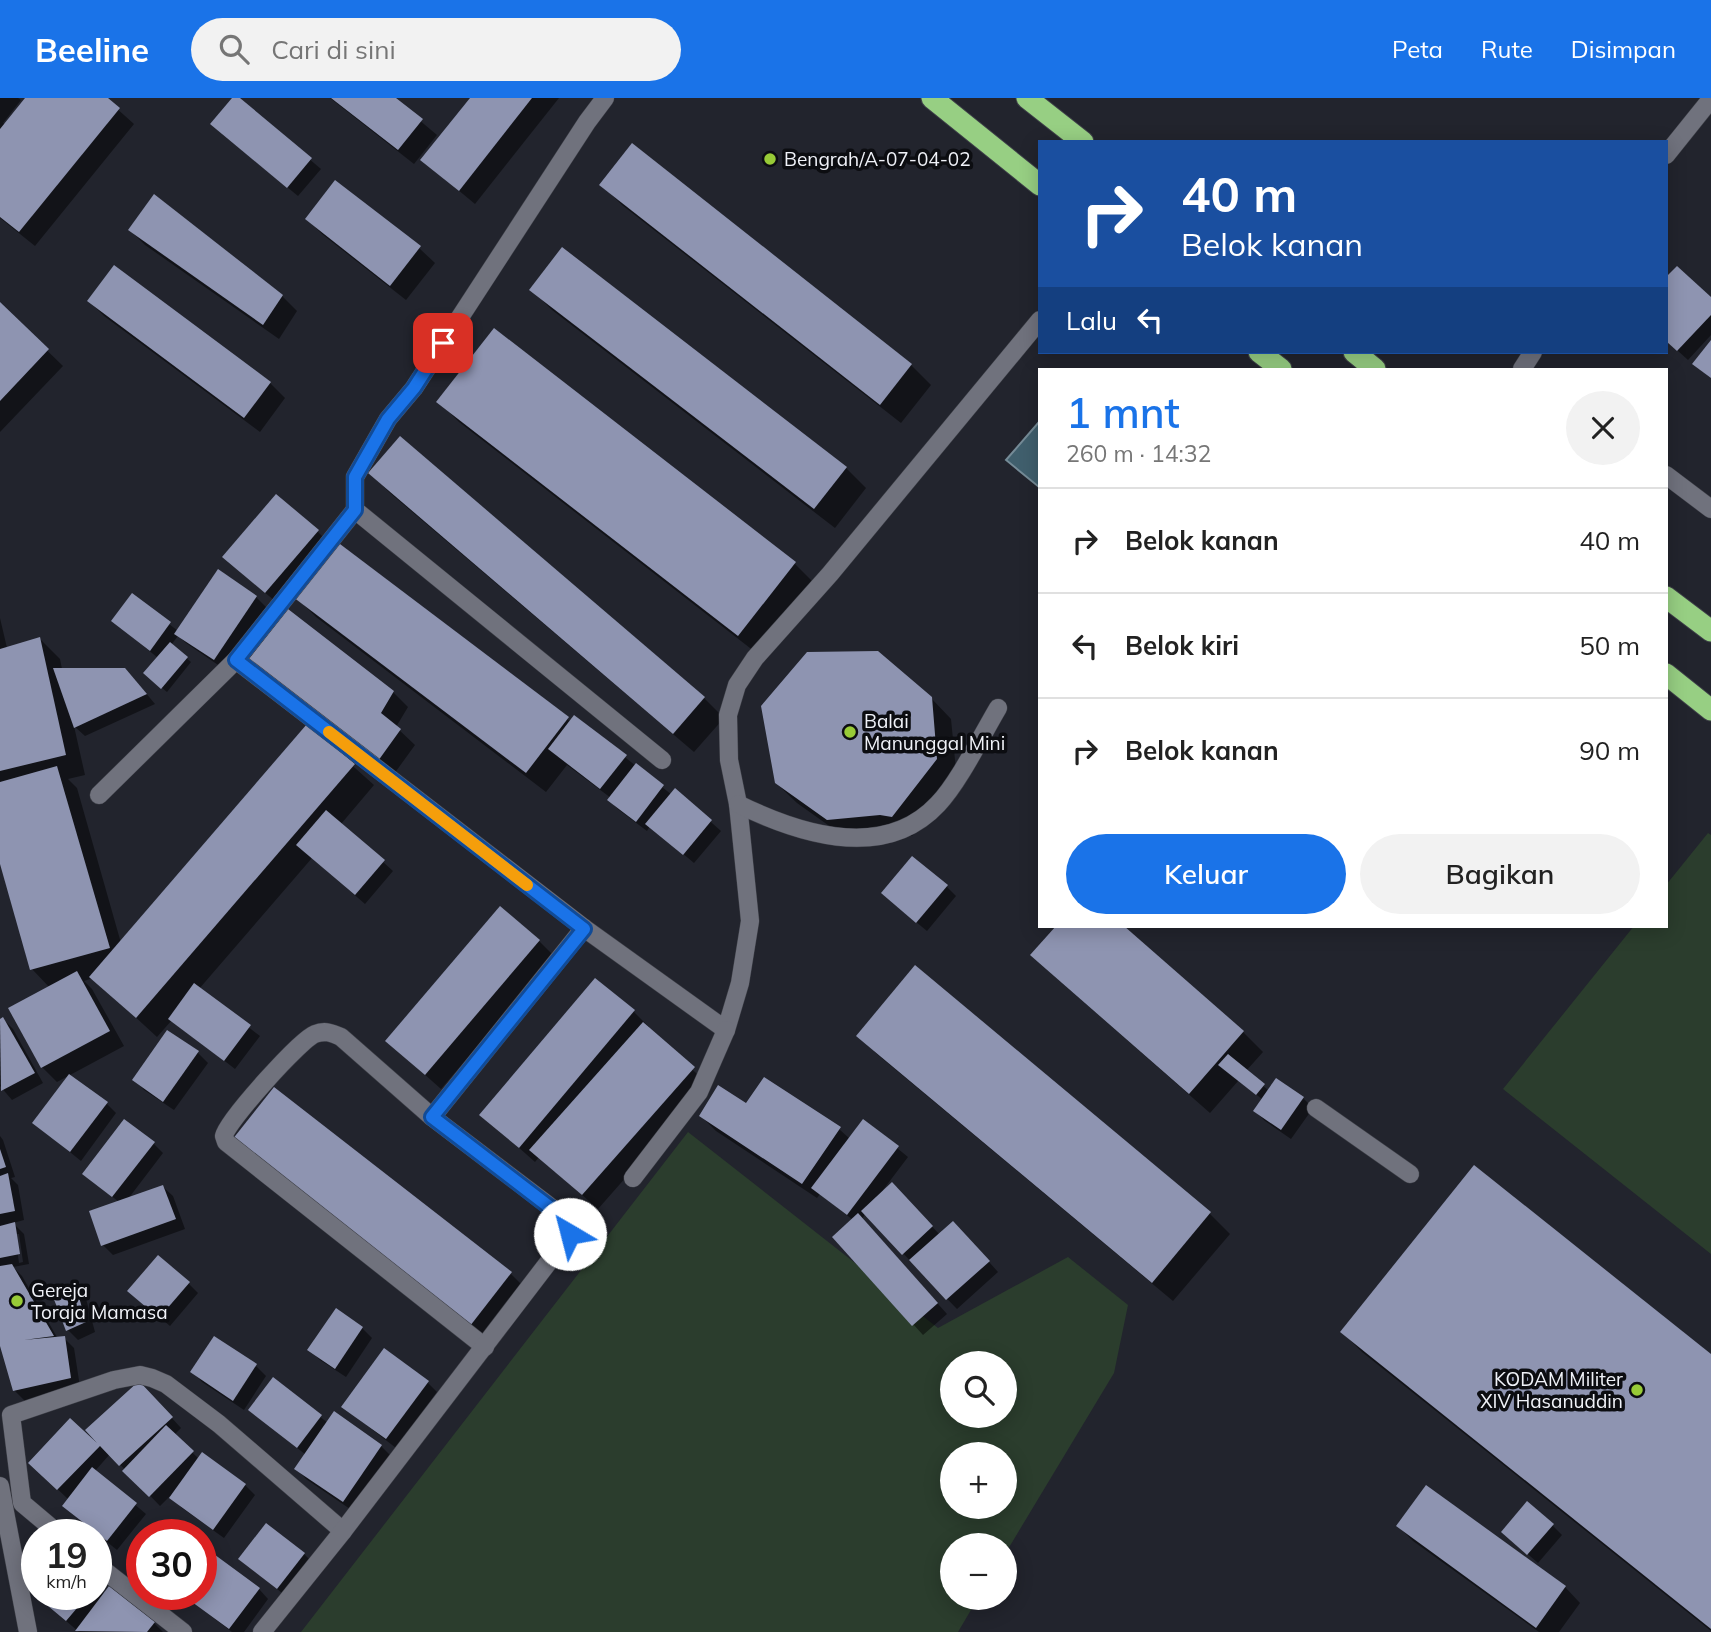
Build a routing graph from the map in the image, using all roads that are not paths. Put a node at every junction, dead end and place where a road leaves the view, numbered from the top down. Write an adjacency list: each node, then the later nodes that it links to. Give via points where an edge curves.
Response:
1 (605, 98): 15 (street, via 414,388 388,419 355,477)
2 (932, 98): 7 (highway)
3 (1027, 98): 5 (highway)
4 (1711, 99): 6 (street)
5 (1080, 140)
6 (1668, 153)
7 (1038, 183)
8 (1038, 322): 24 (street, via 737,685 728,715 729,760)
9 (1262, 354): 11 (highway)
10 (1356, 354): 12 (highway)
11 (1280, 368)
12 (1374, 368)
13 (1668, 477): 14 (street)
14 (1711, 509)
15 (355, 510): 18 (street); 22 (street)
16 (1668, 599): 17 (highway)
17 (1711, 631)
18 (236, 660): 23 (street); 25 (street)
19 (1668, 676): 21 (highway)
20 (998, 708): 24 (street, via 939,803 916,824 892,833 830,837 770,820)
21 (1711, 710)
22 (662, 760)
23 (99, 795)
24 (738, 804): 26 (street, via 750,921 740,983)
25 (584, 929): 26 (street); 28 (street)
26 (726, 1030): 30 (street, via 699,1092)
27 (1316, 1108): 29 (street)
28 (432, 1117): 31 (street, via 569,1222 570,1234); 31 (street, via 341,1037 328,1031 314,1034 273,1073 228,1125 224,1136)
29 (1410, 1174)
30 (633, 1178)
31 (485, 1348): 34 (street)
32 (0, 1486): 36 (street)
33 (41, 1519): 34 (street, via 22,1503 11,1415 140,1375 166,1384 219,1424)
34 (343, 1531): 38 (street)
35 (112, 1577): 37 (street)
36 (29, 1632)
37 (183, 1632)
38 (262, 1632)

